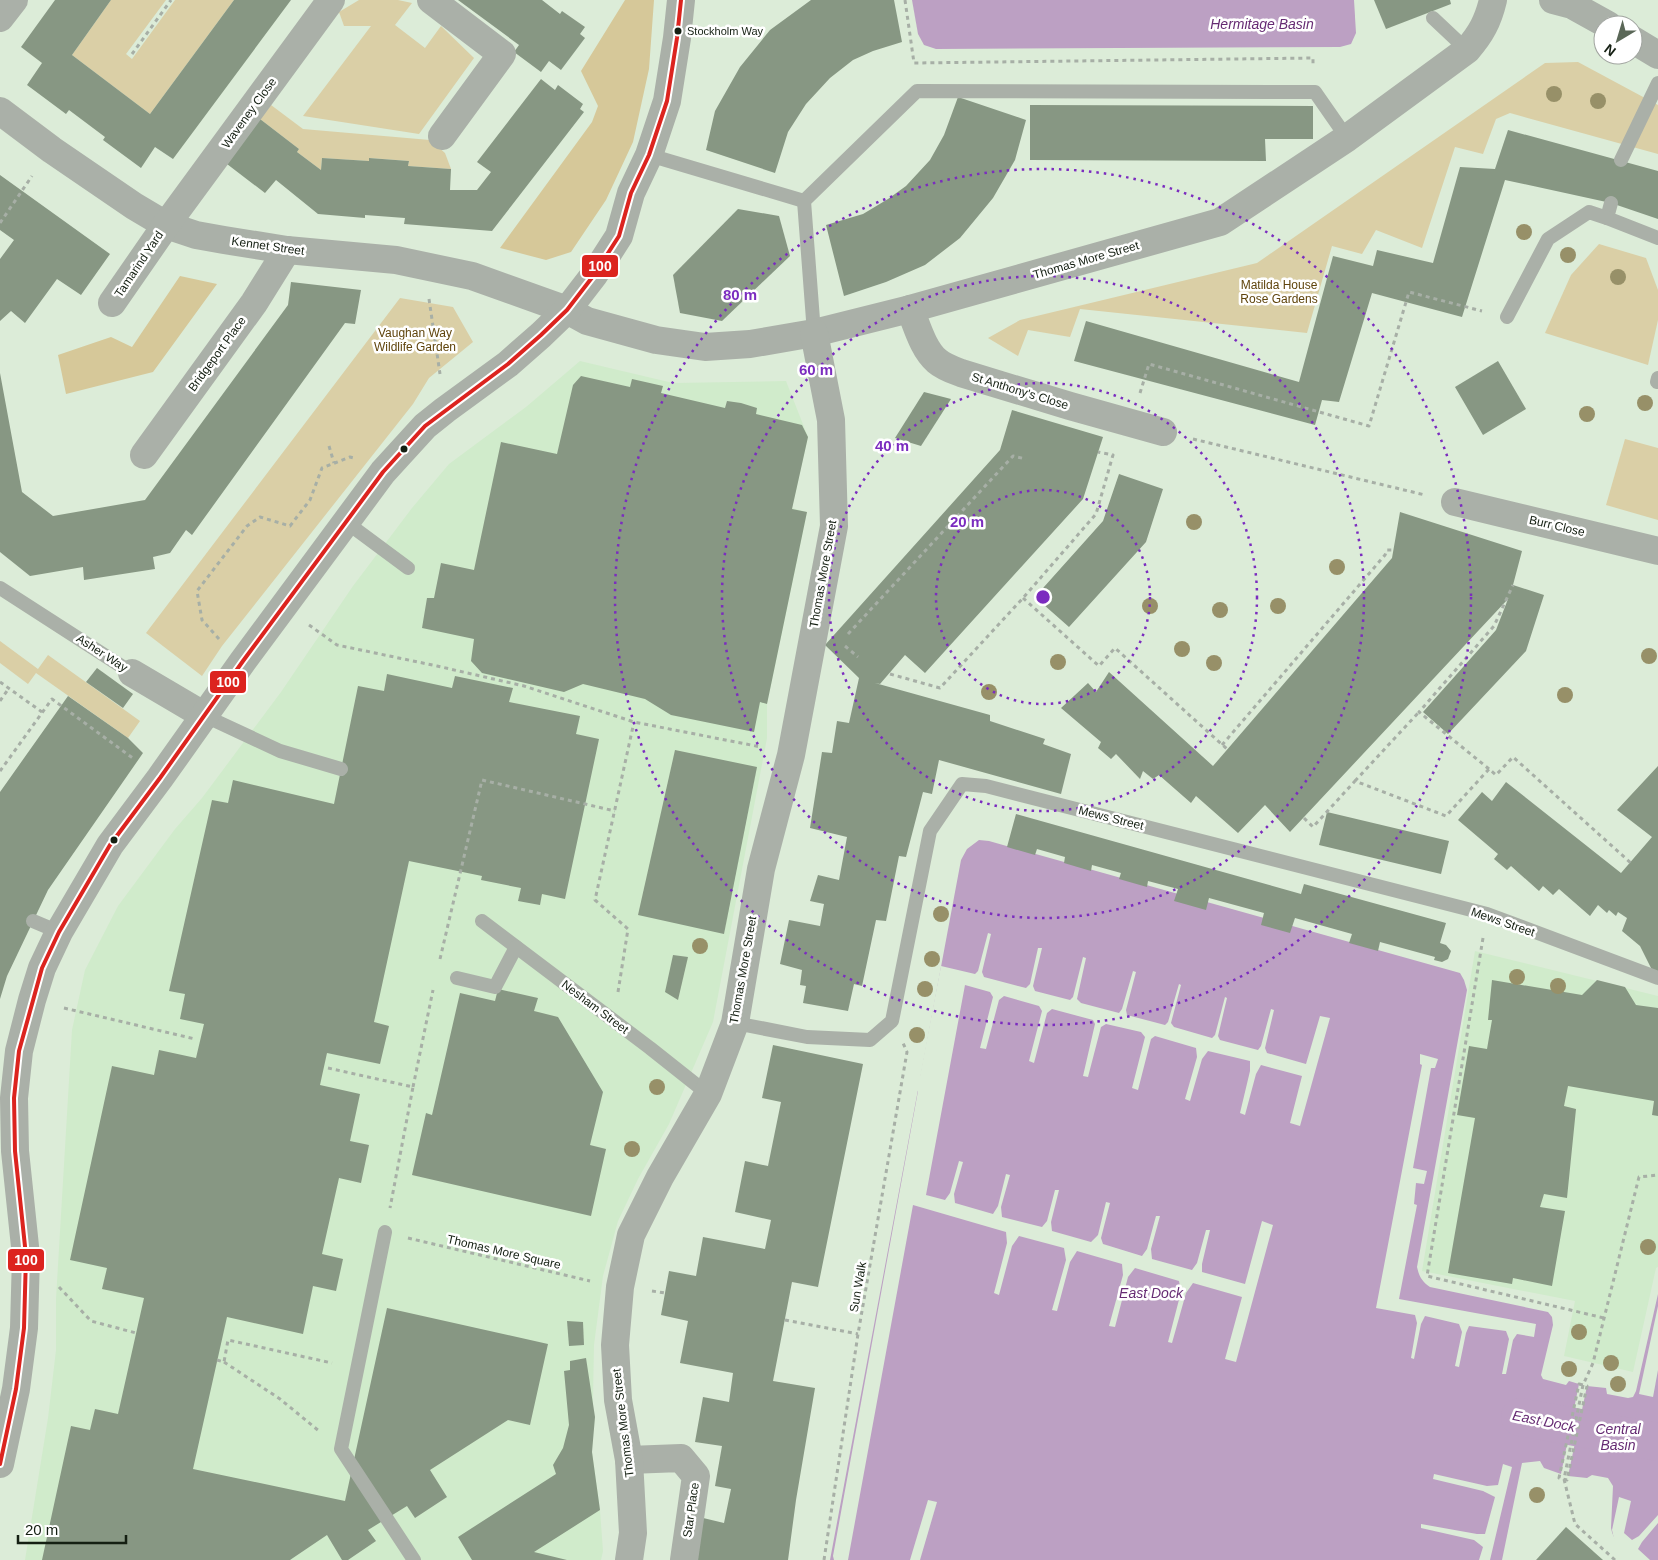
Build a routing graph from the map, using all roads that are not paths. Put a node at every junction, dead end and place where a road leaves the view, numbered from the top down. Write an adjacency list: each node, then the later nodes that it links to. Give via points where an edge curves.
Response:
1 (14, 0): 8 (street)
2 (331, 0): 22 (street, Waveney Close)
3 (431, 0): 15 (street, via 502,54)
4 (681, 0): 17 (street, via 667,101)
5 (1493, 0): 11 (street, Thomas More Street, via 1480,35)
6 (1553, 0): 7 (street)
7 (1593, 17)
8 (0, 18)
9 (1433, 18): 11 (lane)
10 (1643, 46): 12 (street)
11 (1467, 50): 16 (street, Thomas More Street)
12 (1658, 55)
13 (1658, 82): 18 (lane)
14 (0, 111): 22 (street, Kennet Street, via 52,150)
15 (442, 136)
16 (1348, 138): 19 (lane, via 1315,92 917,91); 26 (street, Thomas More Street, via 1220,222)
17 (649, 155): 19 (lane); 27 (street, via 632,193 619,236)
18 (1621, 160)
19 (804, 201): 29 (lane)
20 (1611, 203): 21 (lane)
21 (1607, 218): 23 (lane); 28 (lane, via 1589,212 1548,239)
22 (166, 225): 24 (street, Kennet Street, via 196,235); 25 (street, Tamarind Yard)
23 (1658, 238)
24 (287, 250): 27 (street, Kennet Street, via 424,265 472,276); 31 (street, Bridgeport Place, via 254,303)
25 (112, 303)
26 (910, 309): 29 (street, Thomas More Street); 30 (street, St Anthony's Close, via 928,351 944,366)
27 (567, 310): 29 (street, via 587,321 656,340 705,347 750,344); 33 (street, via 508,364 426,426 383,472)
28 (1506, 317)
29 (814, 332): 46 (street, Thomas More Street, via 831,420 834,526 791,755 761,869)
30 (1163, 432)
31 (144, 455)
32 (1455, 502): 34 (street, Burr Close)
33 (346, 522): 35 (lane); 38 (street)
34 (1658, 551)
35 (408, 568)
36 (0, 588): 37 (lane, Asher Way)
37 (132, 673): 38 (street, Asher Way)
38 (205, 716): 39 (lane, via 280,751); 42 (street, via 110,845)
39 (341, 769)
40 (482, 920): 43 (lane, Nesham Street)
41 (33, 921): 42 (lane)
42 (58, 932): 50 (street, via 42,968 19,1051 14,1098 26,1256 24,1328 16,1389)
43 (516, 947): 44 (lane, via 495,987); 47 (lane, Nesham Street)
44 (457, 978)
45 (1658, 978): 46 (lane, Mews Street, via 1487,914 986,786 962,784 930,831 892,1021 870,1040 807,1038)
46 (735, 1023): 47 (street, Thomas More Street)
47 (708, 1094): 49 (street, Thomas More Street, via 631,1234 620,1287 614,1346 618,1400)
48 (385, 1232): 51 (lane, via 341,1449)
49 (629, 1460): 52 (street, Thomas More Street, via 633,1532); 53 (street, Star Place, via 682,1458 696,1476)
50 (0, 1464)
51 (414, 1560)
52 (629, 1560)
53 (684, 1560)

